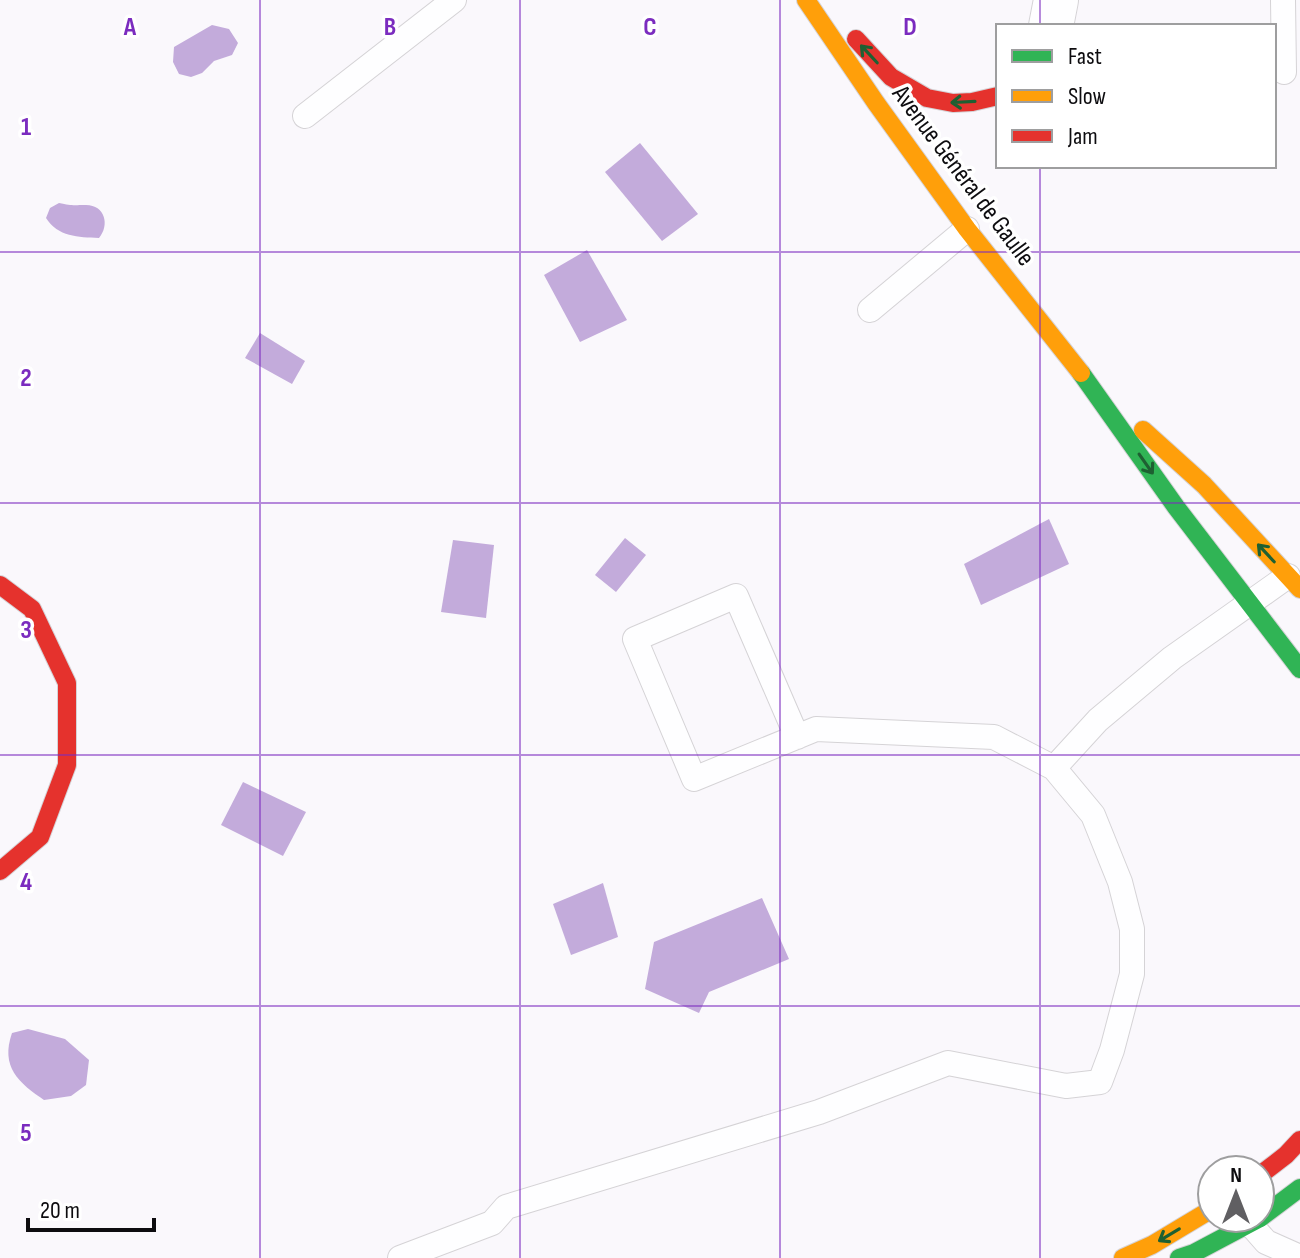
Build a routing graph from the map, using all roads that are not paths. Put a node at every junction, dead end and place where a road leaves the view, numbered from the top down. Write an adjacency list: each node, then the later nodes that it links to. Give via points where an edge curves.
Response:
1 (454, 0): 9 (lane)
2 (806, 0): 10 (main road, Avenue Général de Gaulle)
3 (819, 0): 8 (main road, one-way to 3, via 953,103 927,98 891,77)
4 (1056, 0): 6 (street)
5 (1283, 0): 7 (lane)
6 (1051, 24)
7 (1284, 72)
8 (996, 96)
9 (305, 116)
10 (967, 229): 11 (lane); 12 (main road, Avenue Général de Gaulle)
11 (870, 310)
12 (1085, 377): 13 (main road, Avenue Général de Gaulle, one-way to 12, via 1204,485); 15 (main road, Avenue Général de Gaulle, one-way to 15)
13 (1294, 582): 15 (lane)
14 (0, 585): 19 (main road, via 32,609 67,683 67,765 40,837)
15 (1248, 603): 16 (main road, Avenue Général de Gaulle); 18 (lane, via 1098,720)
16 (1300, 669)
17 (797, 737): 17 (lane, via 736,596 635,639 694,779); 18 (lane, via 816,729 994,737)
18 (1054, 768): 28 (lane, via 1093,815 1132,929 1132,974 1100,1082 1066,1086 948,1063 819,1112 506,1207 492,1223)
19 (0, 871)
20 (1300, 1140): 21 (main road)
21 (1276, 1163)
22 (1300, 1188): 23 (main road)
23 (1276, 1205)
24 (1196, 1219): 29 (main road, one-way to 29)
25 (1229, 1234): 30 (main road)
26 (1262, 1234): 27 (lane, via 1266,1242)
27 (1300, 1257)
28 (400, 1258)
29 (1123, 1258)
30 (1179, 1258)

